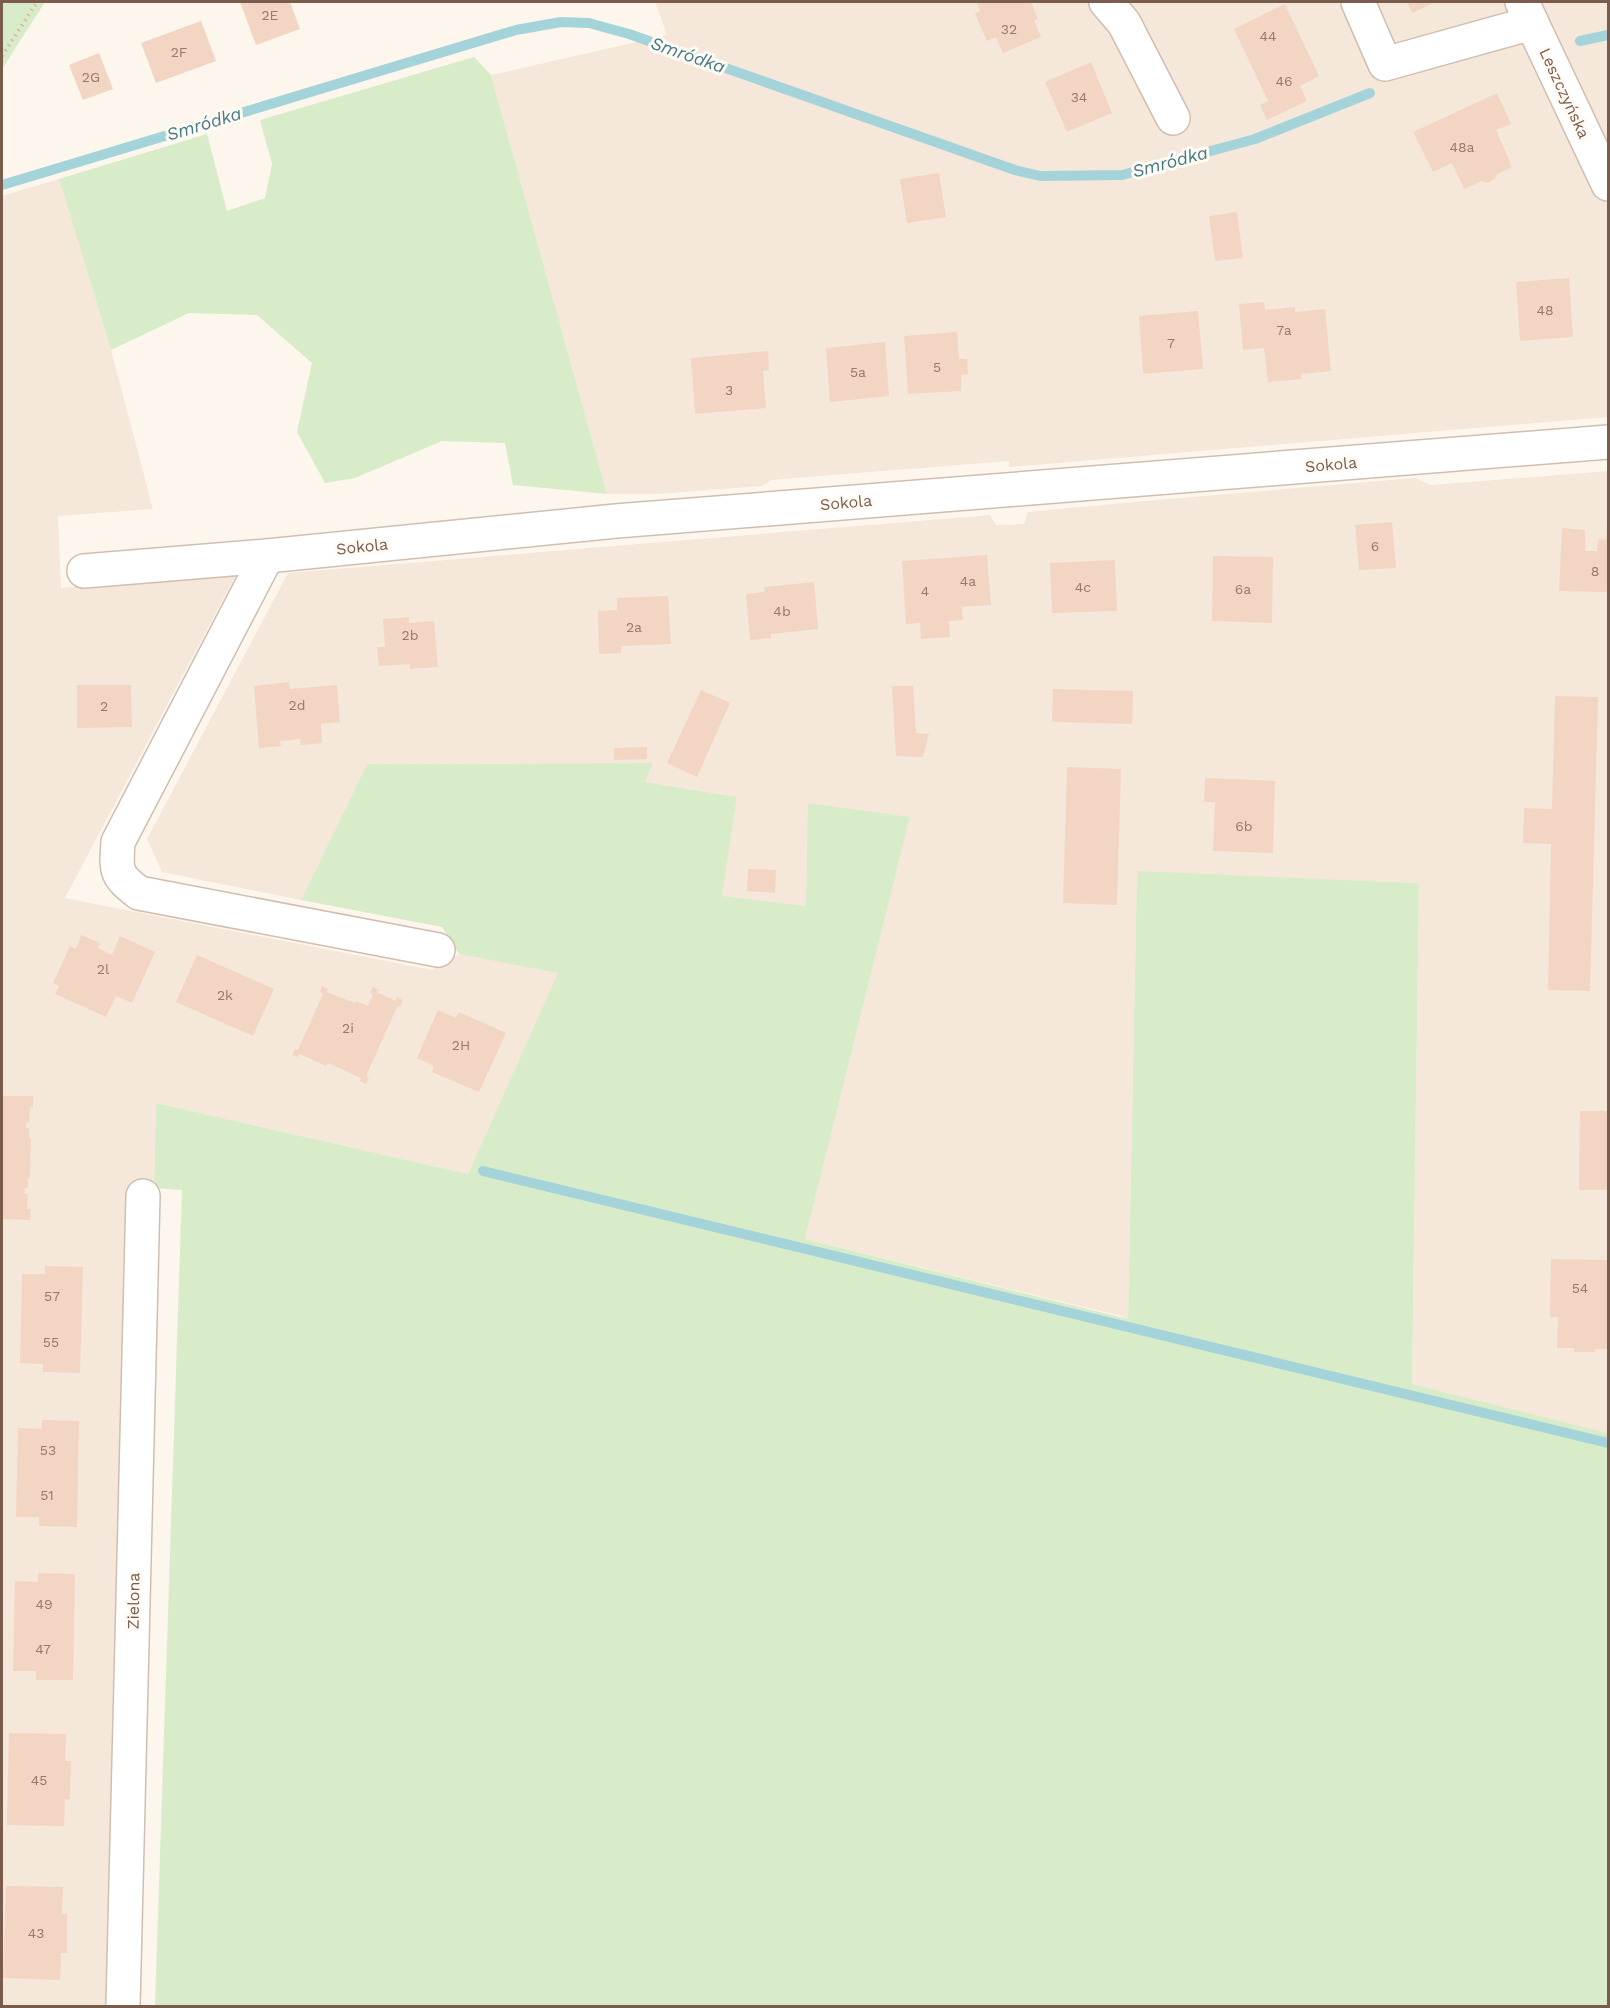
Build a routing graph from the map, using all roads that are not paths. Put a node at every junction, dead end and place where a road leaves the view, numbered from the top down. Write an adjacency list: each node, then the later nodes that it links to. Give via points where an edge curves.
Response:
1 (1106, 2): 4 (street, via 1124,23)
2 (1358, 2): 3 (street, via 1385,64)
3 (1527, 12): 5 (street, Leszczyńska)
4 (1173, 118)
5 (1608, 184)
6 (1608, 442): 7 (street, Sokola, via 616,520)
7 (267, 555): 8 (street, Sokola); 9 (street, via 118,842 119,874 139,893)
8 (84, 571)
9 (438, 950)
10 (143, 1196): 11 (street, Zielona)
11 (123, 2007)

